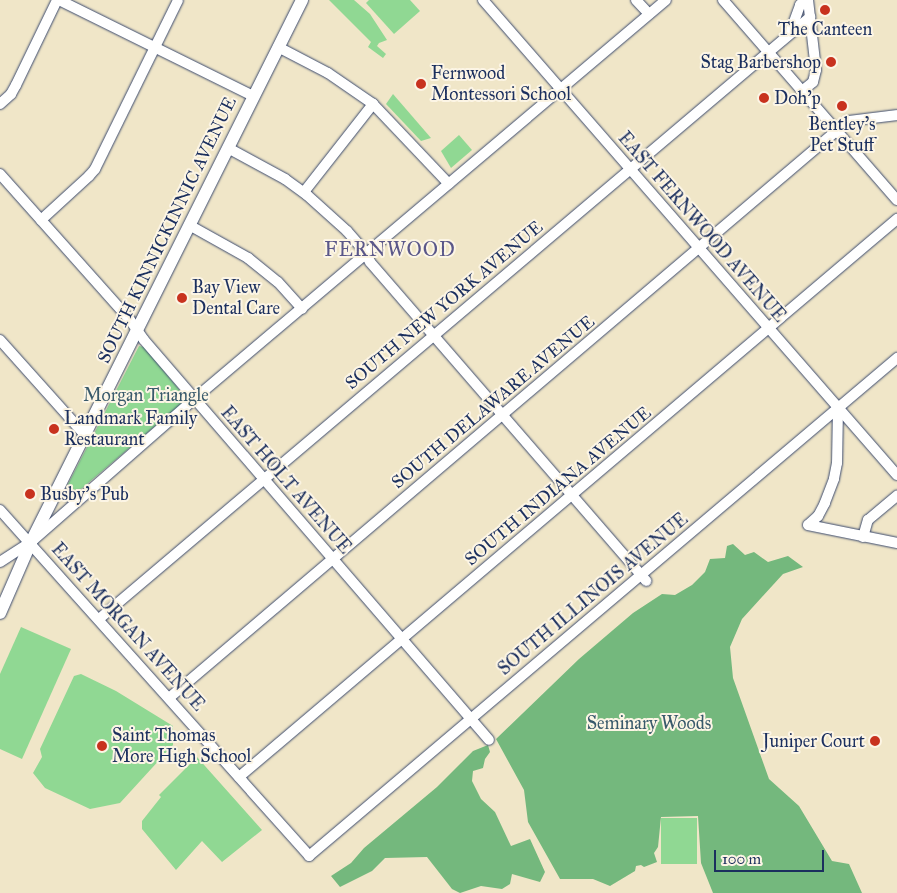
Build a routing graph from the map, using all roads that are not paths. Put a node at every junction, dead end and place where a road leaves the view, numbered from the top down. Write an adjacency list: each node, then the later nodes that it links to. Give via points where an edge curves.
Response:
1 (58, 0): 12 (street); 18 (street, via 11,94)
2 (178, 0): 12 (street)
3 (302, 0): 13 (main road, SOUTH KINNICKINNIC AVENUE)
4 (483, 0): 15 (street, EAST FERNWOOD AVENUE)
5 (636, 0): 9 (street)
6 (666, 0): 9 (street)
7 (723, 0): 14 (street)
8 (806, 0): 10 (street); 11 (street, via 800,5)
9 (649, 14): 15 (street)
10 (810, 16): 11 (street, SOUTH NEW YORK AVENUE); 16 (street, via 815,77)
11 (790, 33): 14 (street, SOUTH NEW YORK AVENUE)
12 (154, 48): 17 (street); 29 (street, via 94,169)
13 (278, 48): 17 (main road, SOUTH KINNICKINNIC AVENUE); 19 (street, via 328,73)
14 (768, 52): 16 (street); 23 (street, SOUTH NEW YORK AVENUE)
15 (561, 89): 23 (street, EAST FERNWOOD AVENUE); 25 (street)
16 (802, 91): 21 (street)
17 (253, 96): 22 (main road, SOUTH KINNICKINNIC AVENUE)
18 (0, 104)
19 (373, 104): 25 (street); 26 (street)
20 (897, 115): 21 (street, SOUTH DELAWARE AVENUE, via 848,122)
21 (837, 131): 27 (street); 31 (street, SOUTH DELAWARE AVENUE)
22 (228, 148): 26 (street); 30 (main road, SOUTH KINNICKINNIC AVENUE)
23 (630, 169): 31 (street, EAST FERNWOOD AVENUE); 36 (street, SOUTH NEW YORK AVENUE)
24 (0, 174): 29 (street, EAST HOLT AVENUE)
25 (449, 184): 32 (street)
26 (304, 192): 32 (street, via 347,231)
27 (897, 200)
28 (897, 219): 34 (street, SOUTH INDIANA AVENUE)
29 (40, 220): 35 (street, EAST HOLT AVENUE)
30 (189, 225): 33 (street, via 248,258 278,282); 35 (main road, SOUTH KINNICKINNIC AVENUE)
31 (699, 248): 34 (street, EAST FERNWOOD AVENUE); 41 (street, SOUTH DELAWARE AVENUE)
32 (366, 255): 33 (street); 36 (street)
33 (302, 309): 39 (street)
34 (769, 328): 40 (street, EAST FERNWOOD AVENUE); 46 (street, SOUTH INDIANA AVENUE)
35 (136, 330): 39 (street, EAST HOLT AVENUE); 42 (main road, SOUTH KINNICKINNIC AVENUE)
36 (434, 335): 41 (street); 44 (street, SOUTH NEW YORK AVENUE)
37 (0, 340): 42 (street)
38 (897, 358): 40 (street, SOUTH ILLINOIS AVENUE)
39 (195, 399): 44 (street, EAST HOLT AVENUE); 47 (street)
40 (838, 408): 43 (street, EAST FERNWOOD AVENUE); 50 (street, via 834,479 825,503 808,525); 55 (street, SOUTH ILLINOIS AVENUE)
41 (503, 415): 46 (street); 53 (street, SOUTH DELAWARE AVENUE)
42 (85, 435): 45 (main road, SOUTH KINNICKINNIC AVENUE)
43 (897, 475)
44 (264, 479): 53 (street, EAST HOLT AVENUE); 57 (street, SOUTH NEW YORK AVENUE)
45 (57, 491): 47 (street, via 71,497); 51 (main road, SOUTH KINNICKINNIC AVENUE)
46 (572, 495): 55 (street); 58 (street, SOUTH INDIANA AVENUE)
47 (82, 496): 51 (street)
48 (897, 496): 50 (street, via 868,520)
49 (0, 510): 51 (street, EAST MORGAN AVENUE)
50 (863, 537): 52 (street)
51 (31, 542): 54 (street); 56 (main road, SOUTH KINNICKINNIC AVENUE); 57 (street, EAST MORGAN AVENUE)
52 (897, 543)
53 (333, 559): 58 (street, EAST HOLT AVENUE); 59 (street, SOUTH DELAWARE AVENUE)
54 (0, 562)
55 (643, 578): 60 (street, SOUTH ILLINOIS AVENUE)
56 (0, 612)
57 (99, 619): 59 (street, EAST MORGAN AVENUE)
58 (403, 639): 60 (street, EAST HOLT AVENUE); 62 (street, SOUTH INDIANA AVENUE)
59 (169, 698): 62 (street, EAST MORGAN AVENUE)
60 (472, 718): 61 (street, EAST HOLT AVENUE); 63 (street, SOUTH ILLINOIS AVENUE)
61 (489, 740)
62 (240, 777): 63 (street, EAST MORGAN AVENUE)
63 (309, 856)

